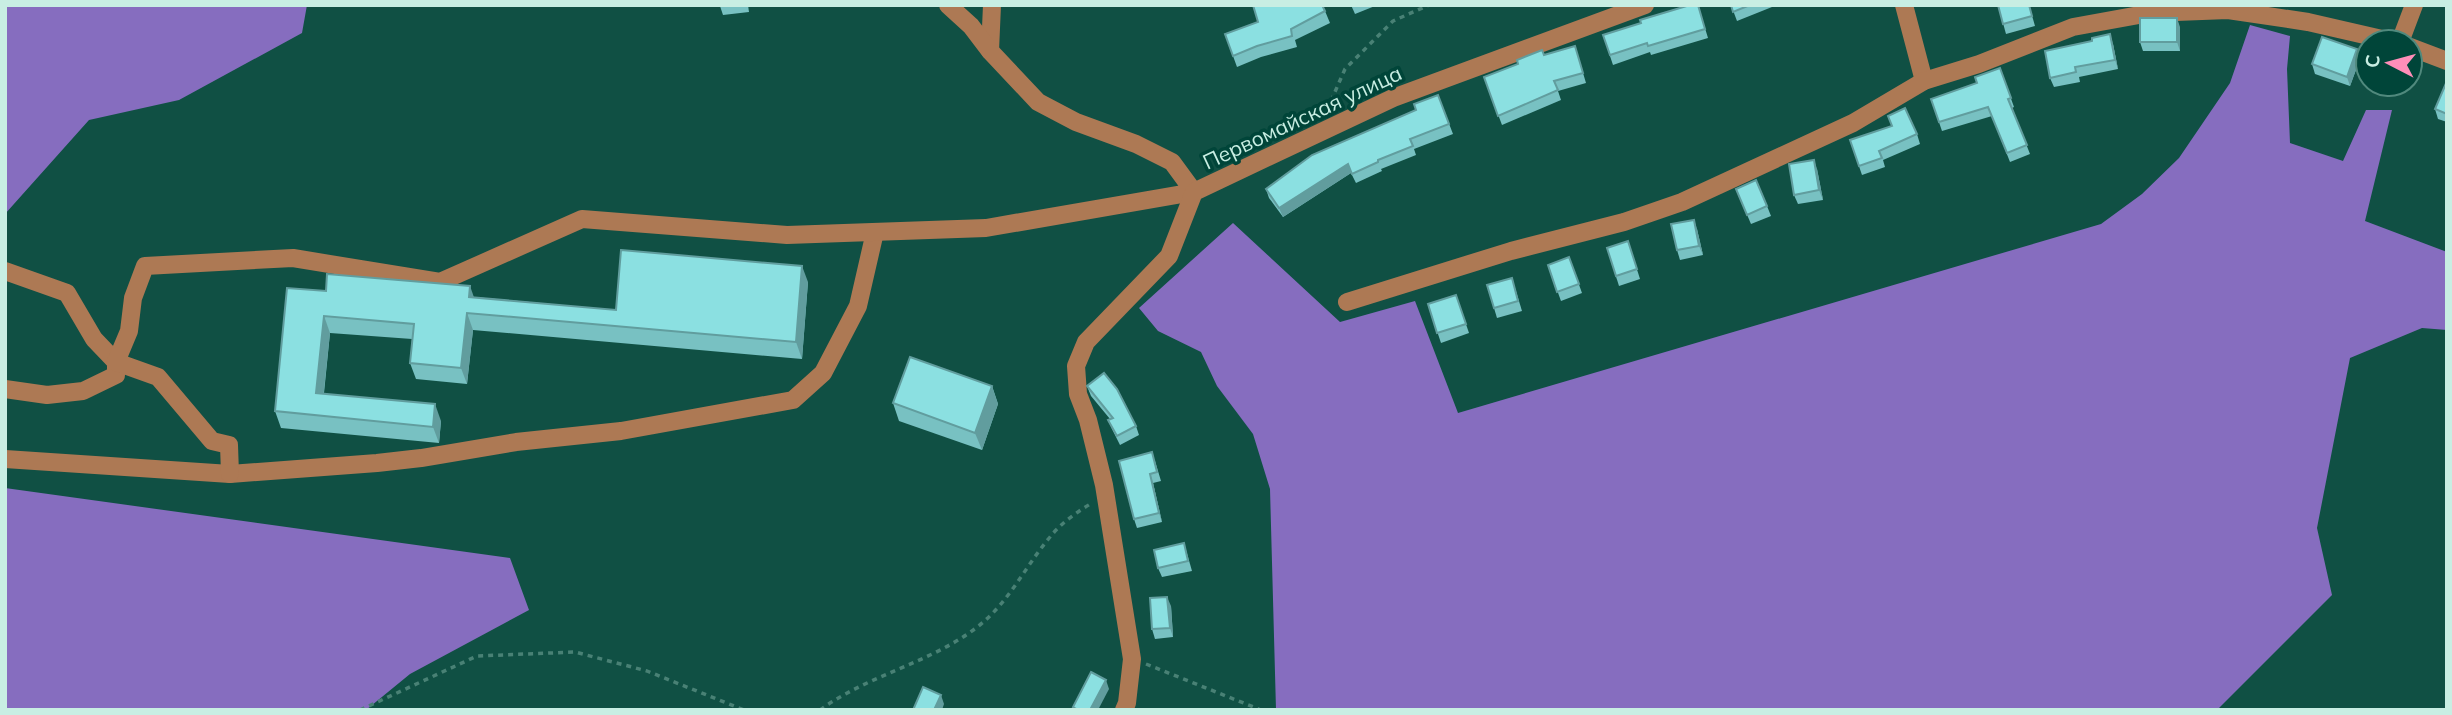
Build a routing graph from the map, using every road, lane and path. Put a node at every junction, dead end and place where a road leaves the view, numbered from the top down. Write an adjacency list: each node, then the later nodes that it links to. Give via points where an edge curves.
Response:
1 (948, 5): 9 (street)
2 (992, 5): 9 (street)
3 (1429, 5): 13 (path, via 1393,21 1345,69)
4 (1645, 5): 13 (street, Первомайская улица, via 1393,98)
5 (1904, 5): 12 (street)
6 (2414, 5): 7 (street)
7 (2405, 28)
8 (2354, 33): 12 (street, via 2228,10 2150,13 2073,27)
9 (990, 51): 14 (street, via 1038,102 1172,162)
10 (2424, 52): 11 (street)
11 (2447, 61)
12 (1924, 81): 17 (street, via 1853,123 1682,202)
13 (1317, 134): 14 (street, Первомайская улица)
14 (1194, 192): 15 (street, via 986,228); 22 (street, Первомайская улица, via 1169,256 1086,342 1076,366 1078,394)
15 (875, 232): 18 (street, via 787,235 582,219 440,282 293,258 145,267); 21 (street, via 858,306 823,373 793,400 621,431 421,458)
16 (5, 271): 18 (street, via 66,293 94,339)
17 (1347, 302)
18 (116, 362): 19 (street, via 116,375 83,391 47,395); 21 (street, via 158,377 212,441 229,444)
19 (5, 389)
20 (5, 459): 21 (street)
21 (230, 474)
22 (1105, 495): 23 (street, Первомайская улица); 26 (path, via 1076,512 1051,535 1005,601 976,628 933,655 841,694)
23 (1132, 659): 27 (street, Первомайская улица); 28 (path)
24 (360, 710): 25 (path, via 477,656 575,652 647,671)
25 (744, 710)
26 (820, 710)
27 (1124, 710)
28 (1261, 710)

